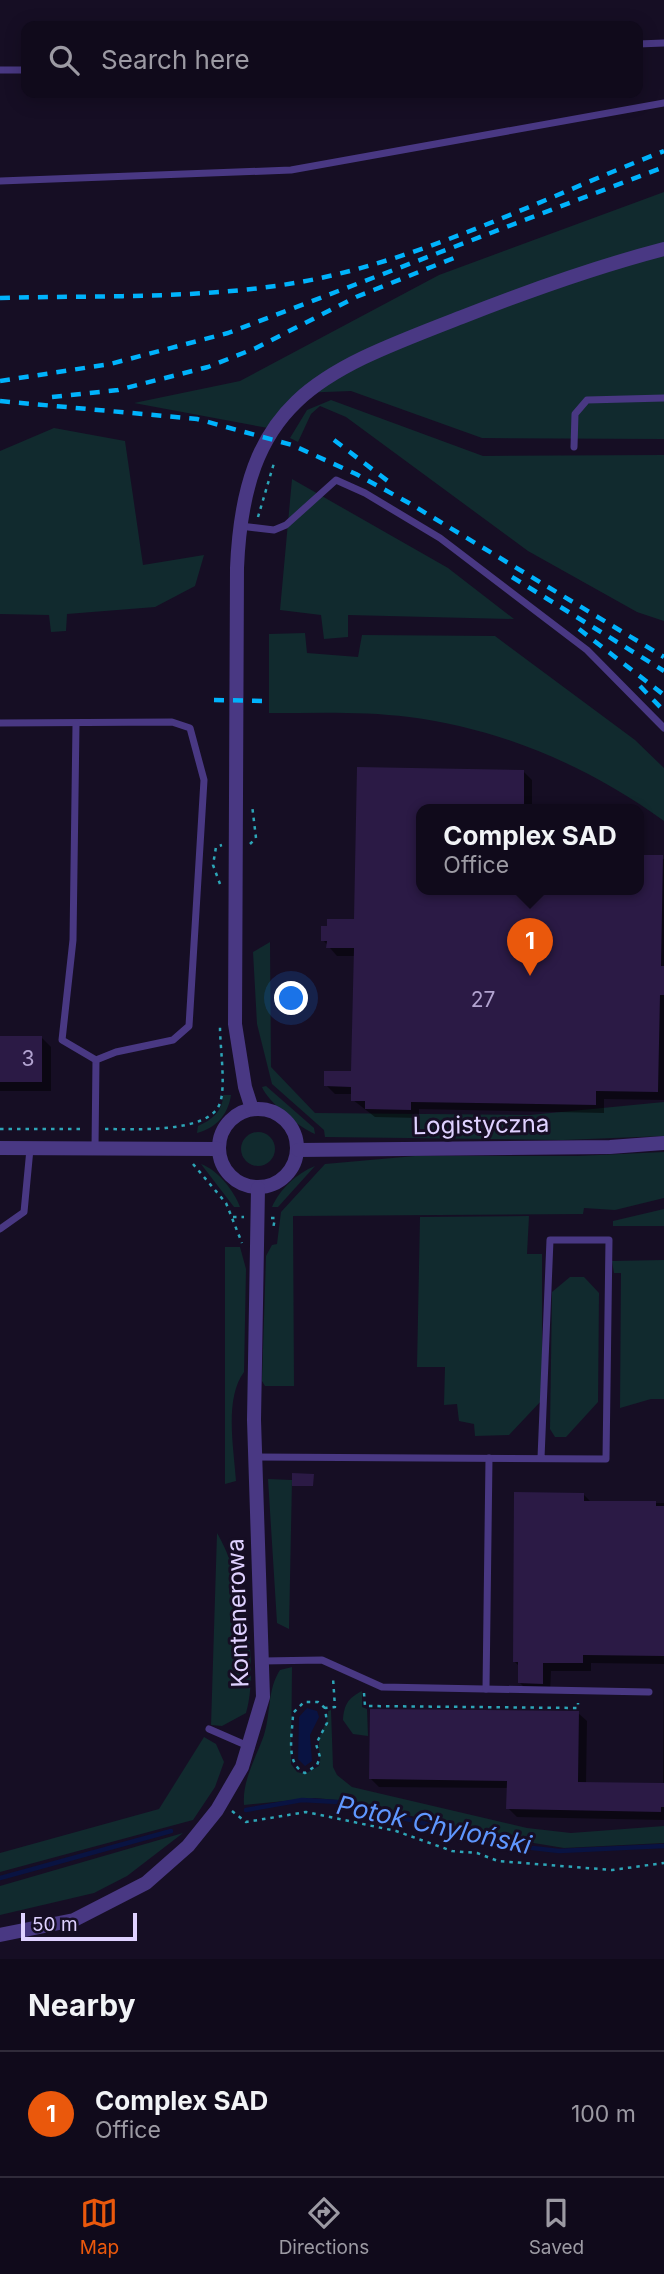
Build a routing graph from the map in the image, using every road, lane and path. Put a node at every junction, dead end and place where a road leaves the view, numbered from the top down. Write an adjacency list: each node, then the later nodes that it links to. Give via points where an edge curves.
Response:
1 (664, 43): 2 (lane)
2 (643, 44)
3 (21, 69): 4 (lane)
4 (0, 70)
5 (664, 103): 6 (lane, via 291,170)
6 (0, 181)
7 (664, 249): 11 (street, via 539,287 340,367 314,385 278,423 250,475)
8 (664, 398): 9 (lane, via 587,400 575,414)
9 (574, 447)
10 (277, 453): 12 (path)
11 (239, 525): 12 (lane); 22 (street, via 235,1024 244,1087)
12 (255, 527): 15 (lane, via 274,530 286,524 336,480 365,493 440,538 587,650)
13 (0, 723): 14 (lane)
14 (76, 724): 21 (lane, via 73,940 62,1040); 21 (lane, via 172,722 190,728 204,779 189,1026 173,1040)
15 (664, 728)
16 (251, 802): 18 (path, via 256,838)
17 (227, 845): 19 (path, via 216,847 212,856)
18 (244, 845)
19 (220, 885)
20 (220, 1026): 23 (path, via 221,1102 205,1120)
21 (96, 1060): 31 (lane)
22 (252, 1109): 32 (street, via 226,1125); 33 (street, via 281,1116 294,1132)
23 (186, 1124): 26 (path); 27 (path)
24 (0, 1129): 25 (path)
25 (79, 1129)
26 (109, 1129)
27 (188, 1135)
28 (664, 1143): 33 (street, Logistyczna)
29 (0, 1148): 30 (street)
30 (30, 1148): 31 (street); 38 (lane, via 24,1212)
31 (95, 1148): 32 (street)
32 (218, 1149): 35 (street, via 227,1173)
33 (298, 1150): 35 (street, via 283,1179)
34 (193, 1164): 36 (path)
35 (258, 1188): 40 (street, Kontenerowa)
36 (233, 1217): 37 (path); 39 (path)
37 (243, 1217)
38 (0, 1229)
39 (243, 1246)
40 (255, 1457): 41 (lane); 43 (street, Kontenerowa)
41 (489, 1458): 42 (lane); 46 (lane)
42 (541, 1458): 42 (lane, via 606,1459 609,1240 550,1240)
43 (263, 1661): 44 (lane, via 322,1660); 51 (street, Kontenerowa, via 263,1697)
44 (332, 1664): 45 (lane); 49 (path, via 334,1707)
45 (364, 1679): 46 (lane, via 382,1687); 47 (path, via 365,1706 578,1708)
46 (486, 1689): 47 (lane)
47 (578, 1690): 48 (lane)
48 (649, 1692)
49 (325, 1708): 49 (path, via 327,1723 316,1744 320,1757 305,1773 292,1762 293,1713 304,1702 318,1702)
50 (209, 1729): 51 (lane)
51 (248, 1746): 52 (street, Kontenerowa, via 242,1767)
52 (221, 1803): 53 (path, via 246,1822 306,1812 396,1831 498,1861 612,1870); 54 (street, Kontenerowa, via 166,1868 120,1899 74,1920)
53 (664, 1863)
54 (0, 1935)

